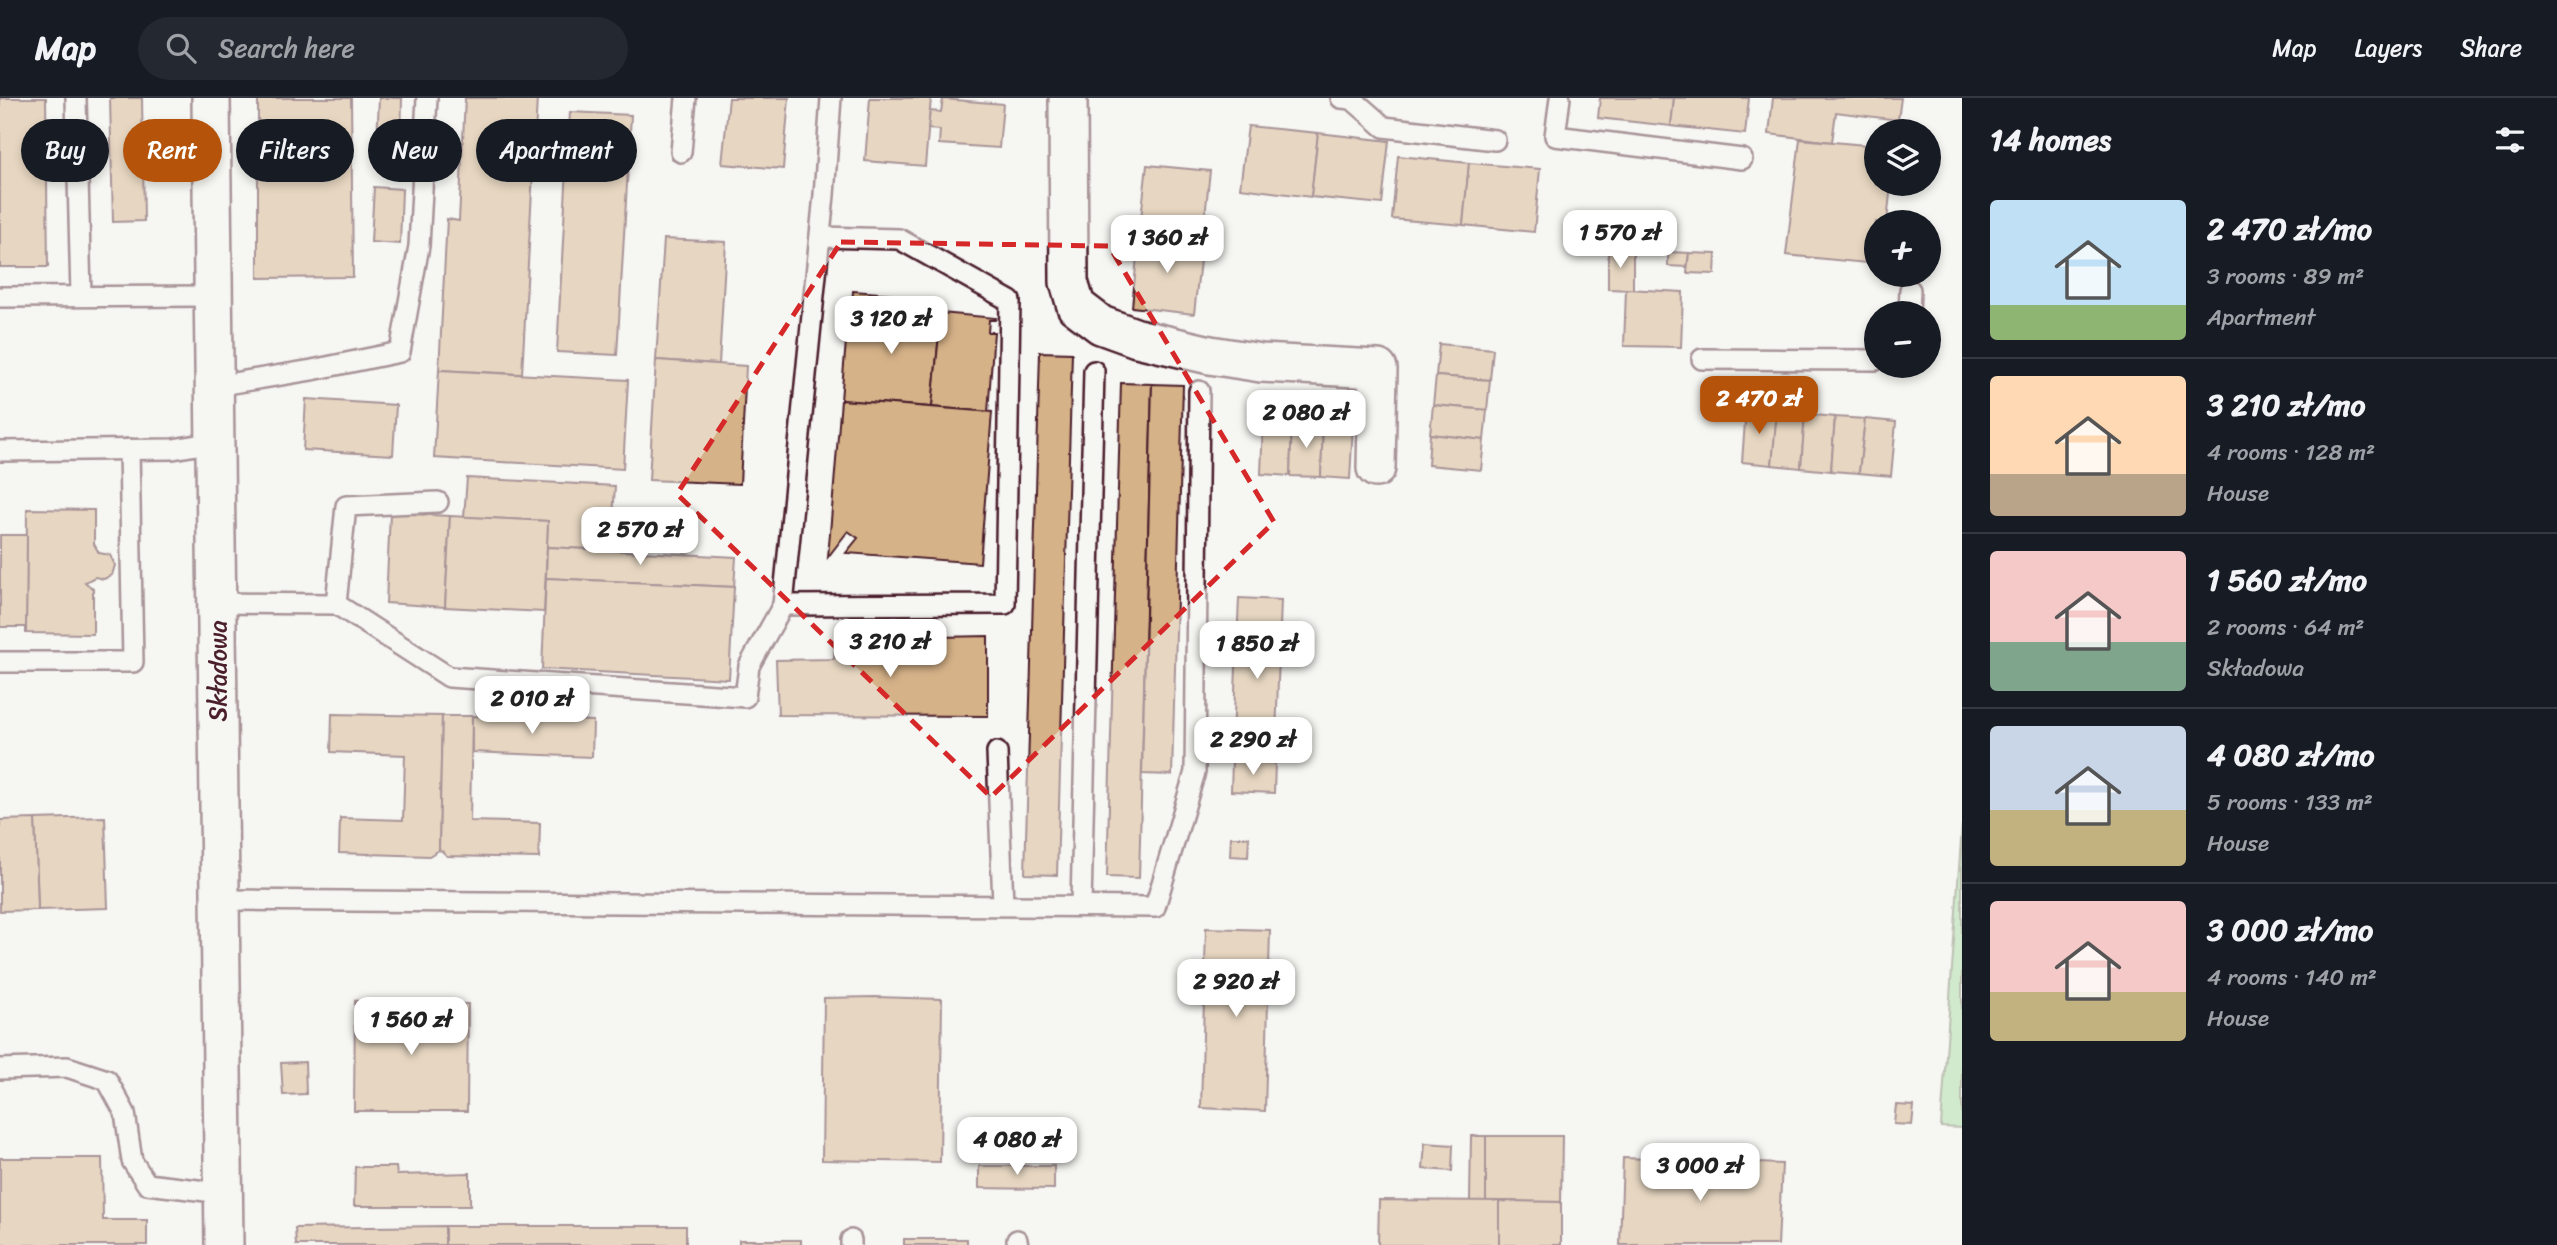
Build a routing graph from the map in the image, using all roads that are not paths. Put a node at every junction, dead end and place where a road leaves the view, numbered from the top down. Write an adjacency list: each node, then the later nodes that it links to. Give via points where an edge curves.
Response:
1 (76, 98): 14 (lane)
2 (211, 98): 15 (street, Składowa)
3 (427, 98): 21 (lane, via 419,246 400,352)
4 (686, 98): 10 (lane)
5 (831, 98): 12 (lane)
6 (1068, 98): 26 (street, via 1069,282 1076,306 1101,325 1210,355 1261,363 1378,369)
7 (1341, 98): 9 (lane, via 1352,99 1384,127)
8 (1560, 98): 11 (lane, via 1555,136)
9 (1495, 140)
10 (681, 152)
11 (1742, 159)
12 (820, 237): 30 (lane); 30 (lane, via 899,239 1010,301 1005,604)
13 (1910, 290): 17 (lane)
14 (81, 296): 15 (lane); 16 (lane)
15 (214, 296): 21 (street, Składowa)
16 (0, 297)
17 (1910, 301)
18 (1702, 359): 19 (lane)
19 (1864, 360)
20 (1094, 371): 35 (lane)
21 (215, 386): 23 (street, Składowa)
22 (1199, 391): 35 (lane, via 1195,772 1155,907)
23 (215, 442): 24 (lane, via 173,449); 28 (street, Składowa)
24 (129, 449): 25 (lane); 31 (lane, via 133,662)
25 (0, 451)
26 (1376, 468)
27 (438, 502): 29 (lane, via 346,506)
28 (218, 603): 29 (lane); 33 (street, Składowa)
29 (336, 604): 30 (lane, via 449,677 745,697 749,666)
30 (783, 605)
31 (0, 662)
32 (998, 752): 34 (lane)
33 (219, 900): 34 (lane); 37 (street, Składowa)
34 (1003, 904): 35 (lane)
35 (1081, 905)
36 (0, 1069): 37 (lane, via 67,1067 107,1080 125,1113 132,1161 147,1184)
37 (223, 1193): 38 (street, Składowa)
38 (224, 1245)

